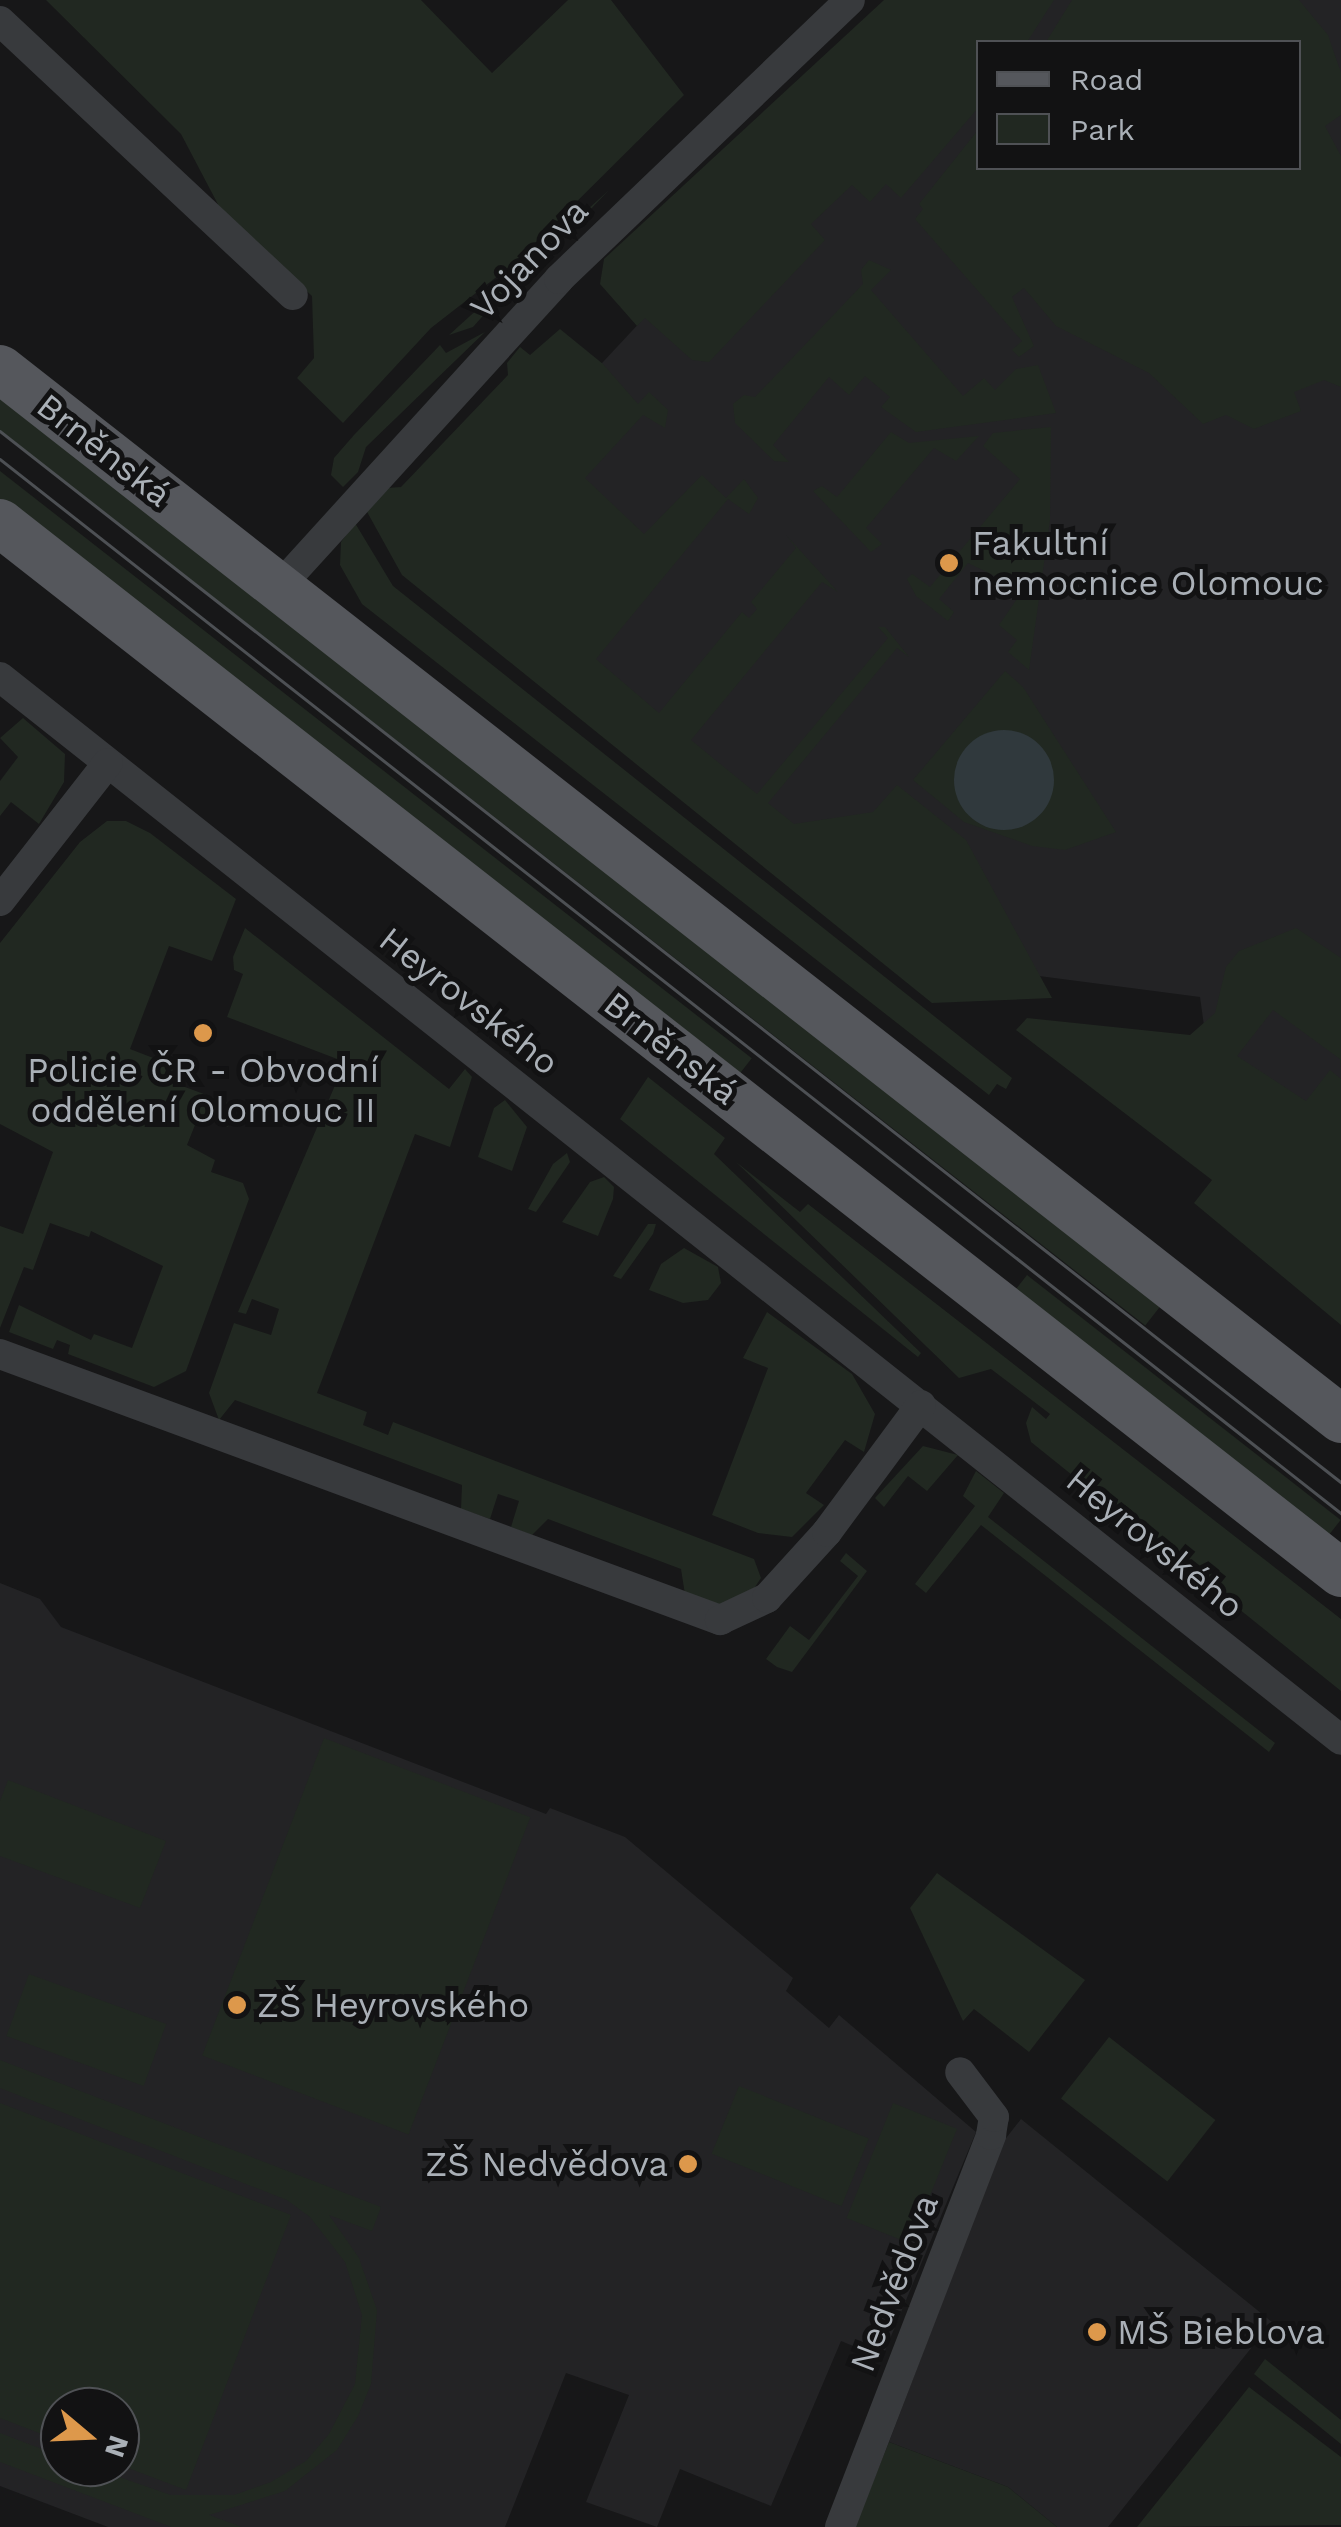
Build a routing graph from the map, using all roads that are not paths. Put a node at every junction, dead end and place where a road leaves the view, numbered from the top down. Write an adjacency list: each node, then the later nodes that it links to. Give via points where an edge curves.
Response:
1 (850, 0): 6 (street, Vojanova, via 558,279)
2 (0, 21): 3 (street)
3 (293, 295)
4 (0, 369): 6 (main road, Brněnská)
5 (0, 523): 13 (main road, Brněnská)
6 (279, 586): 12 (main road, Brněnská)
7 (0, 677): 8 (street)
8 (108, 764): 9 (street); 11 (street, Heyrovského)
9 (0, 902)
10 (0, 1354): 11 (street, via 720,1620 767,1598 828,1532)
11 (921, 1405): 14 (street, Heyrovského)
12 (1341, 1419)
13 (1341, 1573)
14 (1341, 1740)
15 (960, 2072): 16 (street, Nedvědova, via 994,2117 991,2136)
16 (840, 2527)

